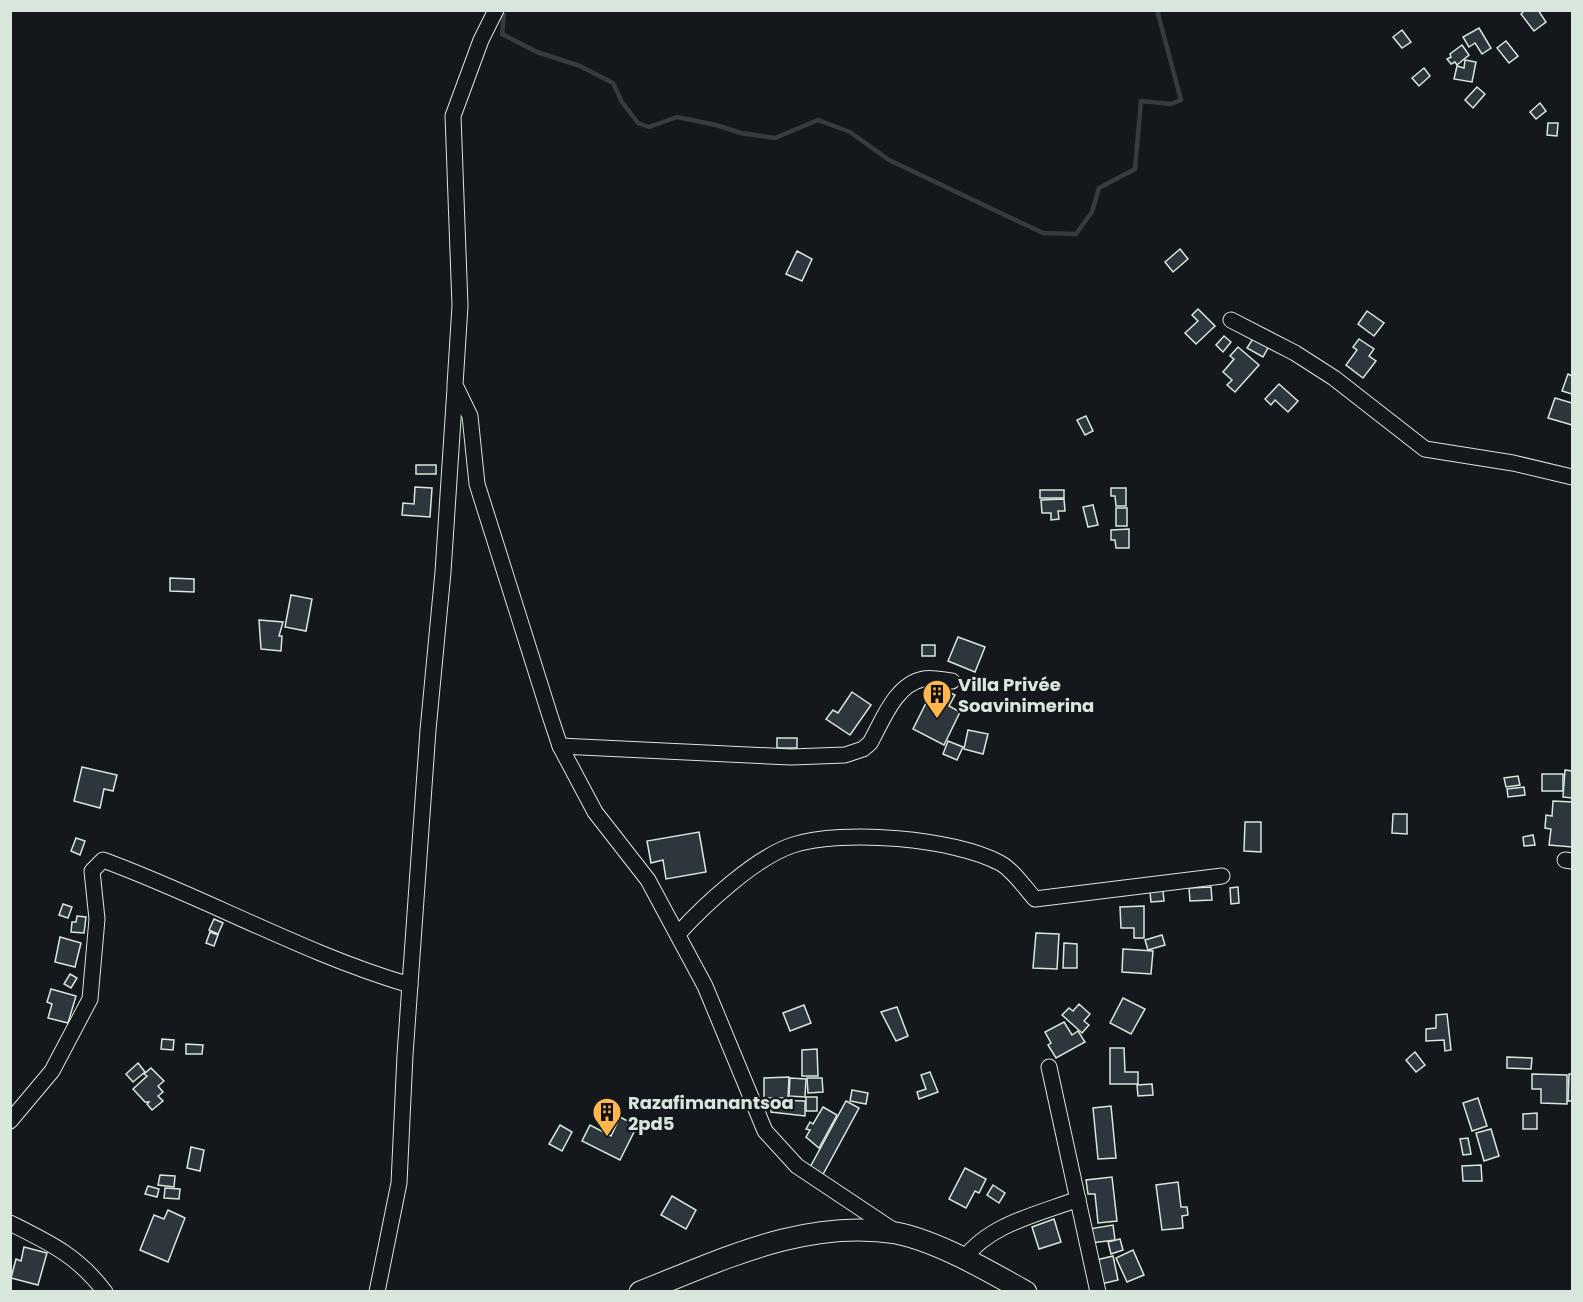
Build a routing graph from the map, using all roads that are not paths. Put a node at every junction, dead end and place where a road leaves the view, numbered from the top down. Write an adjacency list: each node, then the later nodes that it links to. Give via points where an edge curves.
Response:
1 (496, 10): 3 (street, via 453,116 460,306)
2 (1231, 320): 4 (street, via 1334,378 1425,449)
3 (455, 385): 6 (street, via 470,416 477,484); 9 (street)
4 (1572, 477)
5 (952, 681): 6 (street, via 925,678 910,684 897,696 870,743 845,754 791,757)
6 (560, 746): 8 (street, via 595,812 648,880)
7 (1222, 876): 8 (street, via 1035,899 1001,864 936,842 826,838 778,852 729,885)
8 (678, 934): 14 (street, via 728,1035 765,1131 797,1166)
9 (410, 985): 11 (street, via 299,946 206,901 103,860 92,871 97,919 90,999 52,1071); 18 (street, via 399,1183)
10 (1049, 1067): 12 (street)
11 (10, 1121)
12 (1078, 1199): 15 (street, via 1003,1227 973,1246); 22 (street)
13 (10, 1223): 17 (street, via 64,1250 89,1270)
14 (898, 1234): 15 (main road); 19 (main road, via 855,1229 800,1234)
15 (964, 1259): 16 (main road)
16 (992, 1272): 20 (street); 21 (main road)
17 (105, 1292)
18 (377, 1292)
19 (640, 1292)
20 (1001, 1292)
21 (1026, 1292)
22 (1098, 1292)

